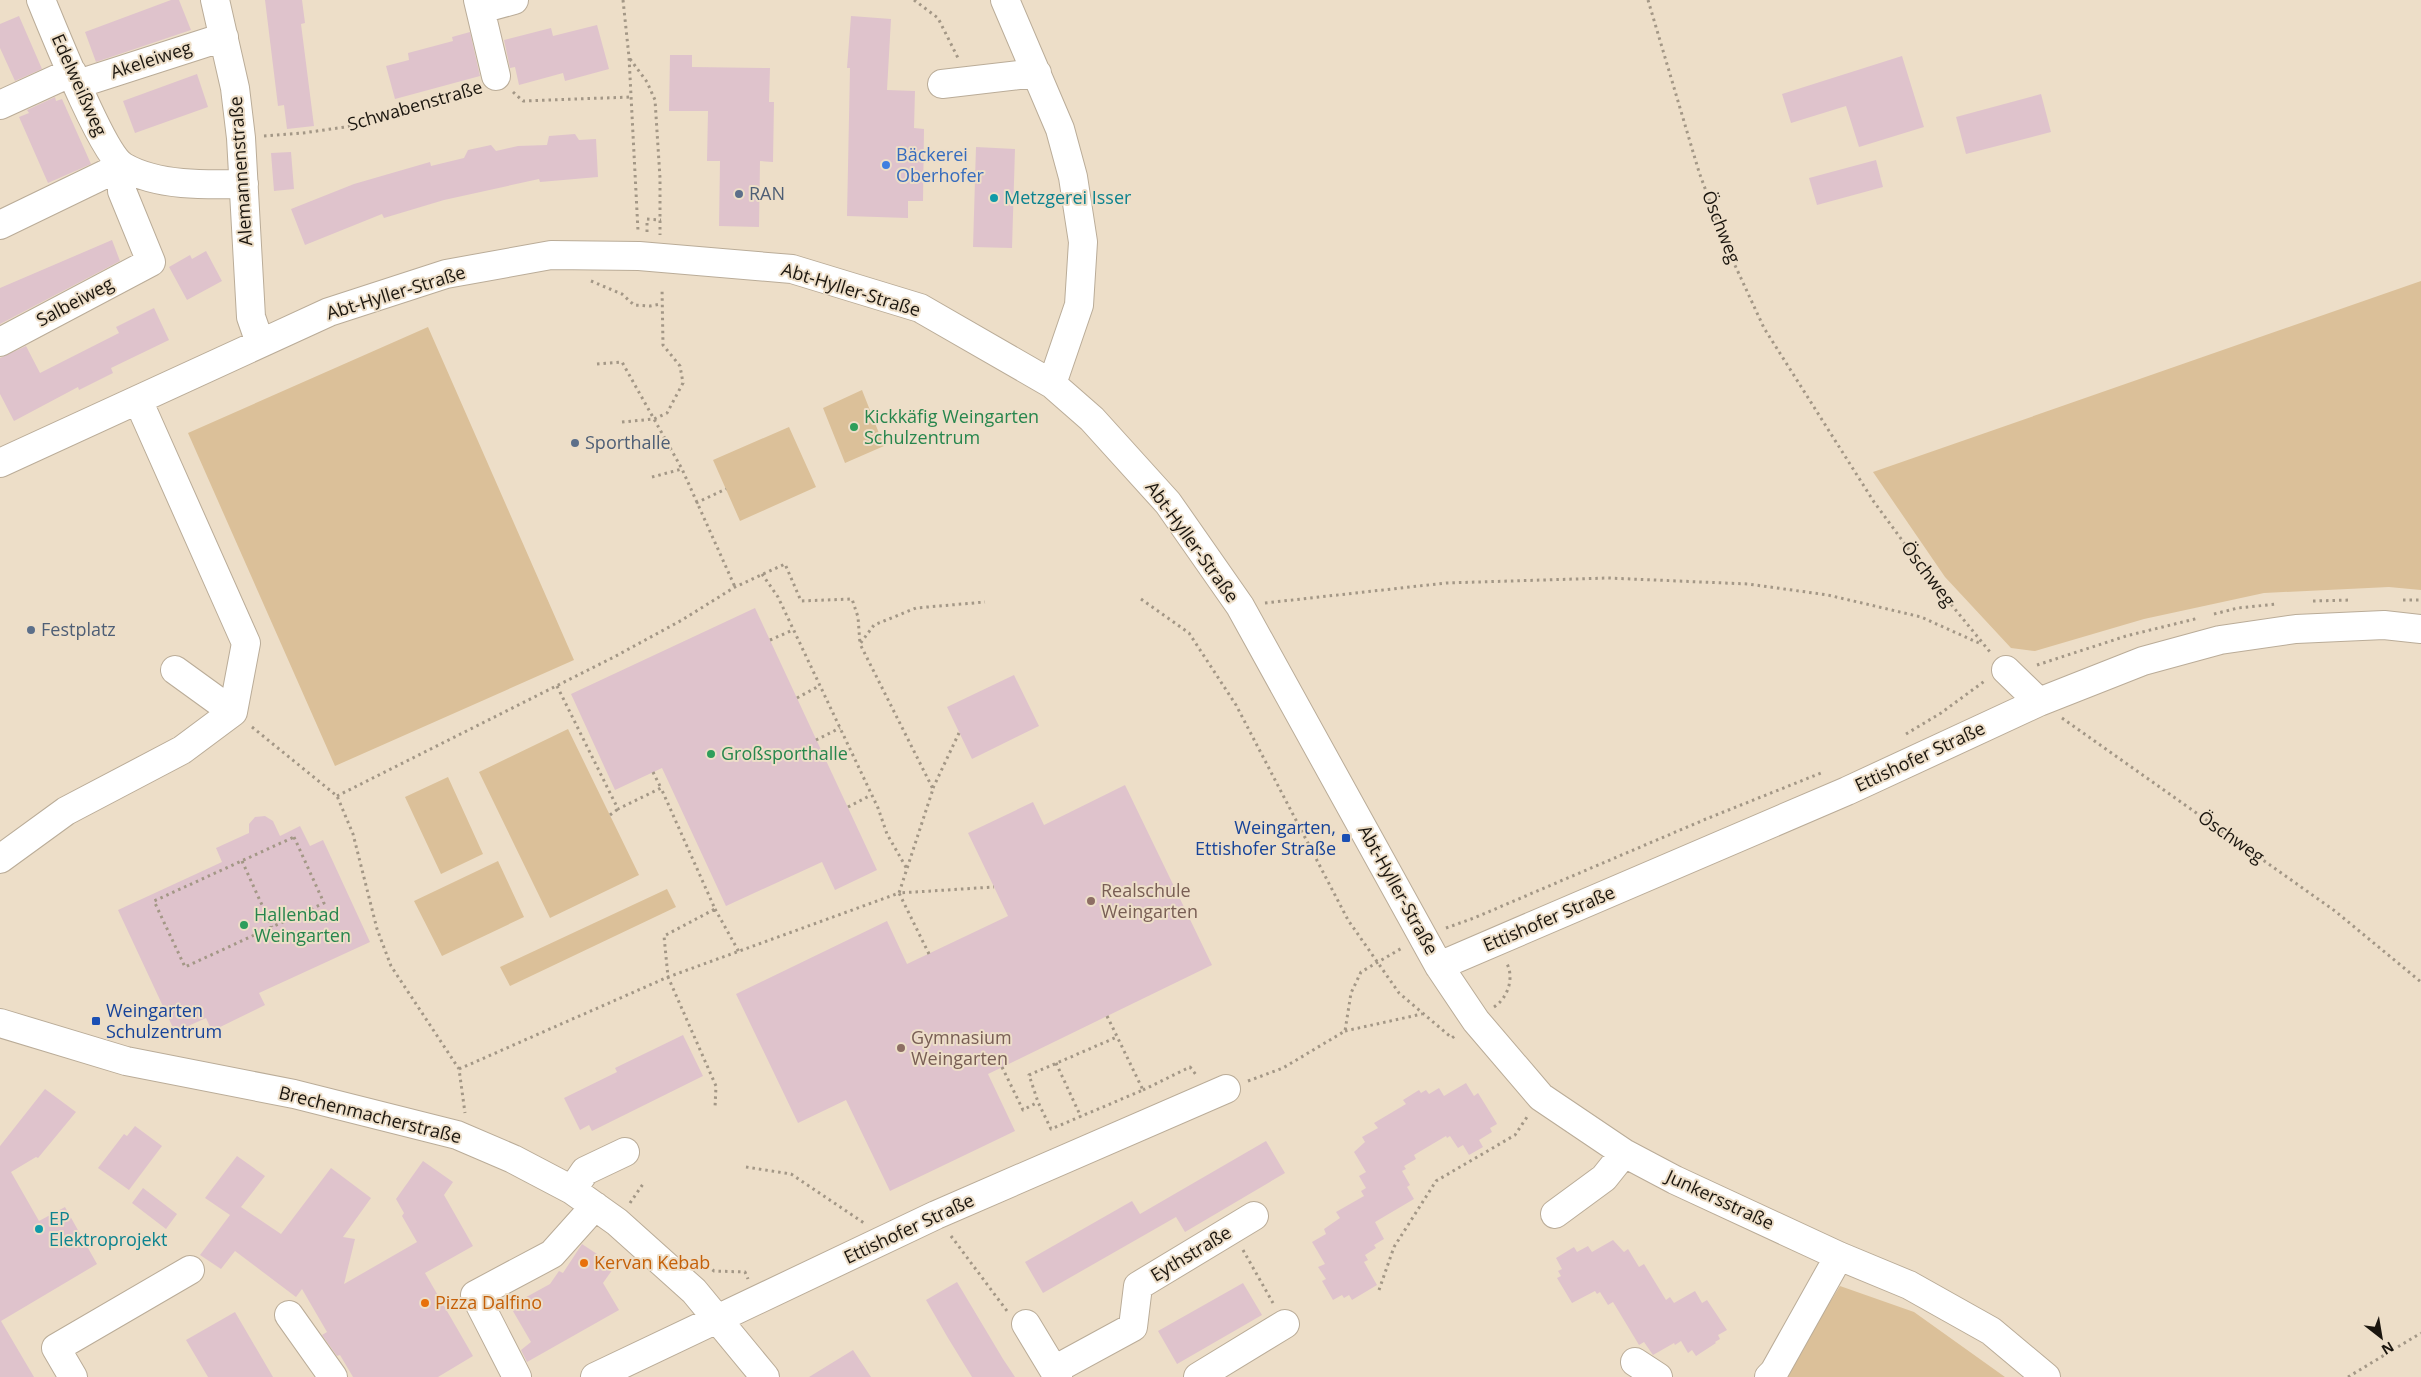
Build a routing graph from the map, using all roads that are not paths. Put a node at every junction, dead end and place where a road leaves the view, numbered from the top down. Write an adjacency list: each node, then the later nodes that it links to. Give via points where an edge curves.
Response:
1 (41, 0): 9 (street, Edelweißweg)
2 (215, 0): 6 (street, Alemannenstraße)
3 (514, 0): 5 (street, Schwabenstraße)
4 (1005, 0): 7 (street)
5 (479, 5): 8 (street, Schwabenstraße)
6 (224, 37): 9 (street, Akeleiweg); 13 (street, Alemannenstraße, via 235,88)
7 (1037, 73): 10 (street); 17 (street, via 1060,128 1073,177 1084,242 1079,305)
8 (496, 76)
9 (75, 78): 11 (street, Akeleiweg); 12 (street, Edelweißweg, via 104,142)
10 (942, 84)
11 (0, 105)
12 (122, 166): 13 (street, via 158,179 205,185); 14 (street); 15 (street, Salbeiweg, via 122,191 151,262)
13 (244, 184): 16 (street, Alemannenstraße, via 250,317)
14 (0, 225)
15 (0, 342)
16 (260, 343): 17 (street, Abt-Hyller-Straße, via 329,312 446,274 551,255 650,248 792,269 920,308); 18 (street, Abt-Hyller-Straße)
17 (1052, 384): 26 (street, Abt-Hyller-Straße, via 1092,419 1168,503 1240,606)
18 (138, 400): 19 (street, Abt-Hyller-Straße); 24 (street, via 246,643)
19 (3, 454)
20 (2421, 630): 23 (street, Ettishofer Straße, via 2384,625 2296,629 2220,640 2142,661)
21 (175, 670): 24 (street)
22 (2006, 670): 23 (street)
23 (2039, 702): 26 (street, Ettishofer Straße, via 1847,791)
24 (233, 712): 25 (street, via 182,750 66,811)
25 (0, 859)
26 (1439, 966): 30 (street, Junkersstraße, via 1476,1020 1541,1097)
27 (0, 1023): 31 (street, Brechenmacherstraße, via 126,1061 294,1094 457,1135 513,1159)
28 (1219, 1092): 38 (street, Ettishofer Straße, via 936,1215)
29 (625, 1152): 31 (street, via 585,1171)
30 (1624, 1153): 33 (street, via 1604,1178); 35 (street, Junkersstraße)
31 (572, 1190): 32 (street, Brechenmacherstraße)
32 (595, 1206): 38 (street, Brechenmacherstraße, via 694,1291); 45 (street, via 552,1254 475,1295)
33 (1555, 1214)
34 (1243, 1223): 42 (street, Eythstraße, via 1138,1286 1132,1327)
35 (1839, 1256): 50 (street, via 1774,1372); 51 (street, Junkersstraße, via 1908,1285 1991,1331)
36 (190, 1270): 43 (street, via 56,1348)
37 (289, 1315): 44 (street)
38 (717, 1320): 46 (street, Ettishofer Straße); 47 (street, Brechenmacherstraße)
39 (1026, 1324): 42 (street, Eythstraße)
40 (1285, 1324): 48 (street)
41 (1635, 1362): 49 (street)
42 (1056, 1374)
43 (73, 1377)
44 (333, 1377)
45 (517, 1377)
46 (595, 1377)
47 (765, 1377)
48 (1198, 1377)
49 (1658, 1377)
50 (1768, 1377)
51 (2046, 1377)

